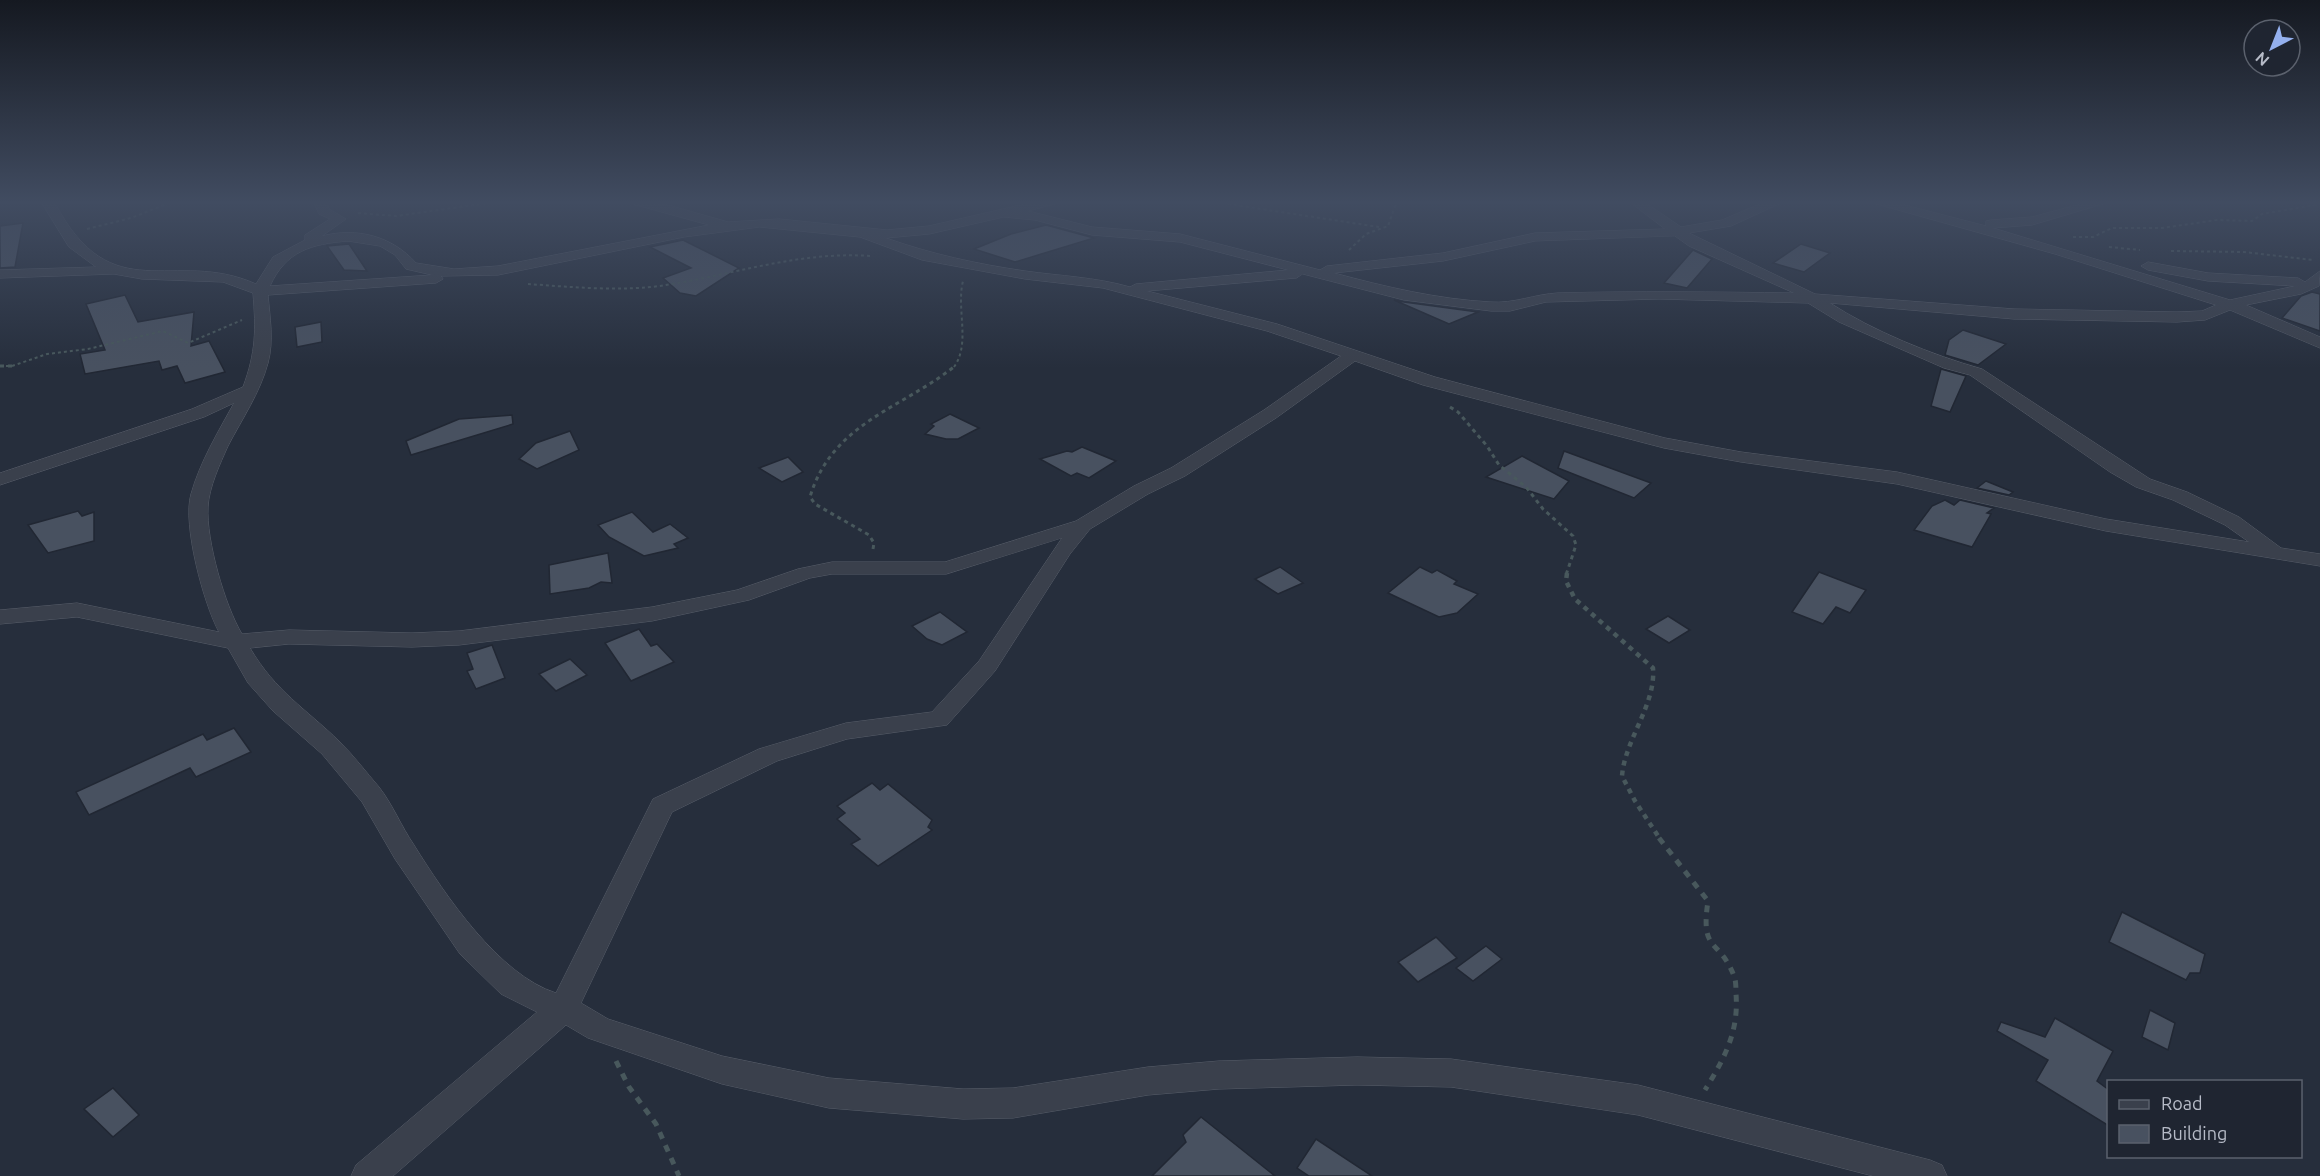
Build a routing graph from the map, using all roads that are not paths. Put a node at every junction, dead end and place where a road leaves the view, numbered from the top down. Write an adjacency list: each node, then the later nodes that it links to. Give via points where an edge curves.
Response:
1 (87, 258): 12 (street)
2 (280, 258): 18 (street, via 275,261)
3 (406, 258): 11 (street, via 411,266 424,270)
4 (567, 258): 11 (street)
5 (937, 258): 16 (street)
6 (1255, 258): 13 (street)
7 (1427, 258): 13 (street)
8 (1728, 258): 17 (street)
9 (2088, 258): 19 (street)
10 (2112, 258): 15 (street, via 2208,277)
11 (515, 268): 18 (street, via 485,277)
12 (115, 271): 14 (street); 18 (street, via 135,276 233,280)
13 (1312, 273): 16 (street); 17 (street, via 1404,296 1491,307 1510,307 1545,298)
14 (0, 274)
15 (2316, 283): 19 (street)
16 (1123, 288): 21 (street, via 1295,333)
17 (1812, 298): 19 (street, via 2004,313 2142,318 2205,315); 25 (street, via 1868,330 1976,372 2117,468 2232,521)
18 (261, 302): 22 (street, via 263,351)
19 (2230, 304): 20 (street)
20 (2320, 343)
21 (1352, 356): 24 (street, via 1270,414); 25 (street, via 1429,381 1664,443 1896,478 2117,527)
22 (250, 390): 23 (street, via 198,413); 28 (street, via 219,447 198,509 219,613)
23 (0, 479)
24 (1083, 525): 28 (street, via 946,568 856,566 805,573 702,604 538,630 412,640 324,637); 29 (street, via 987,666 939,719 846,731 768,754 662,806)
25 (2276, 552): 26 (street)
26 (2320, 560)
27 (0, 617): 28 (street, via 77,610)
28 (234, 642): 29 (street, via 256,678 331,748 371,795 404,852 470,946 511,985 538,1000)
29 (564, 1008): 30 (street); 31 (street, via 599,1029 722,1070 829,1093 963,1104 1013,1102 1148,1081 1219,1075 1398,1072 1492,1077 1638,1101)
30 (368, 1176)
31 (1930, 1176)

